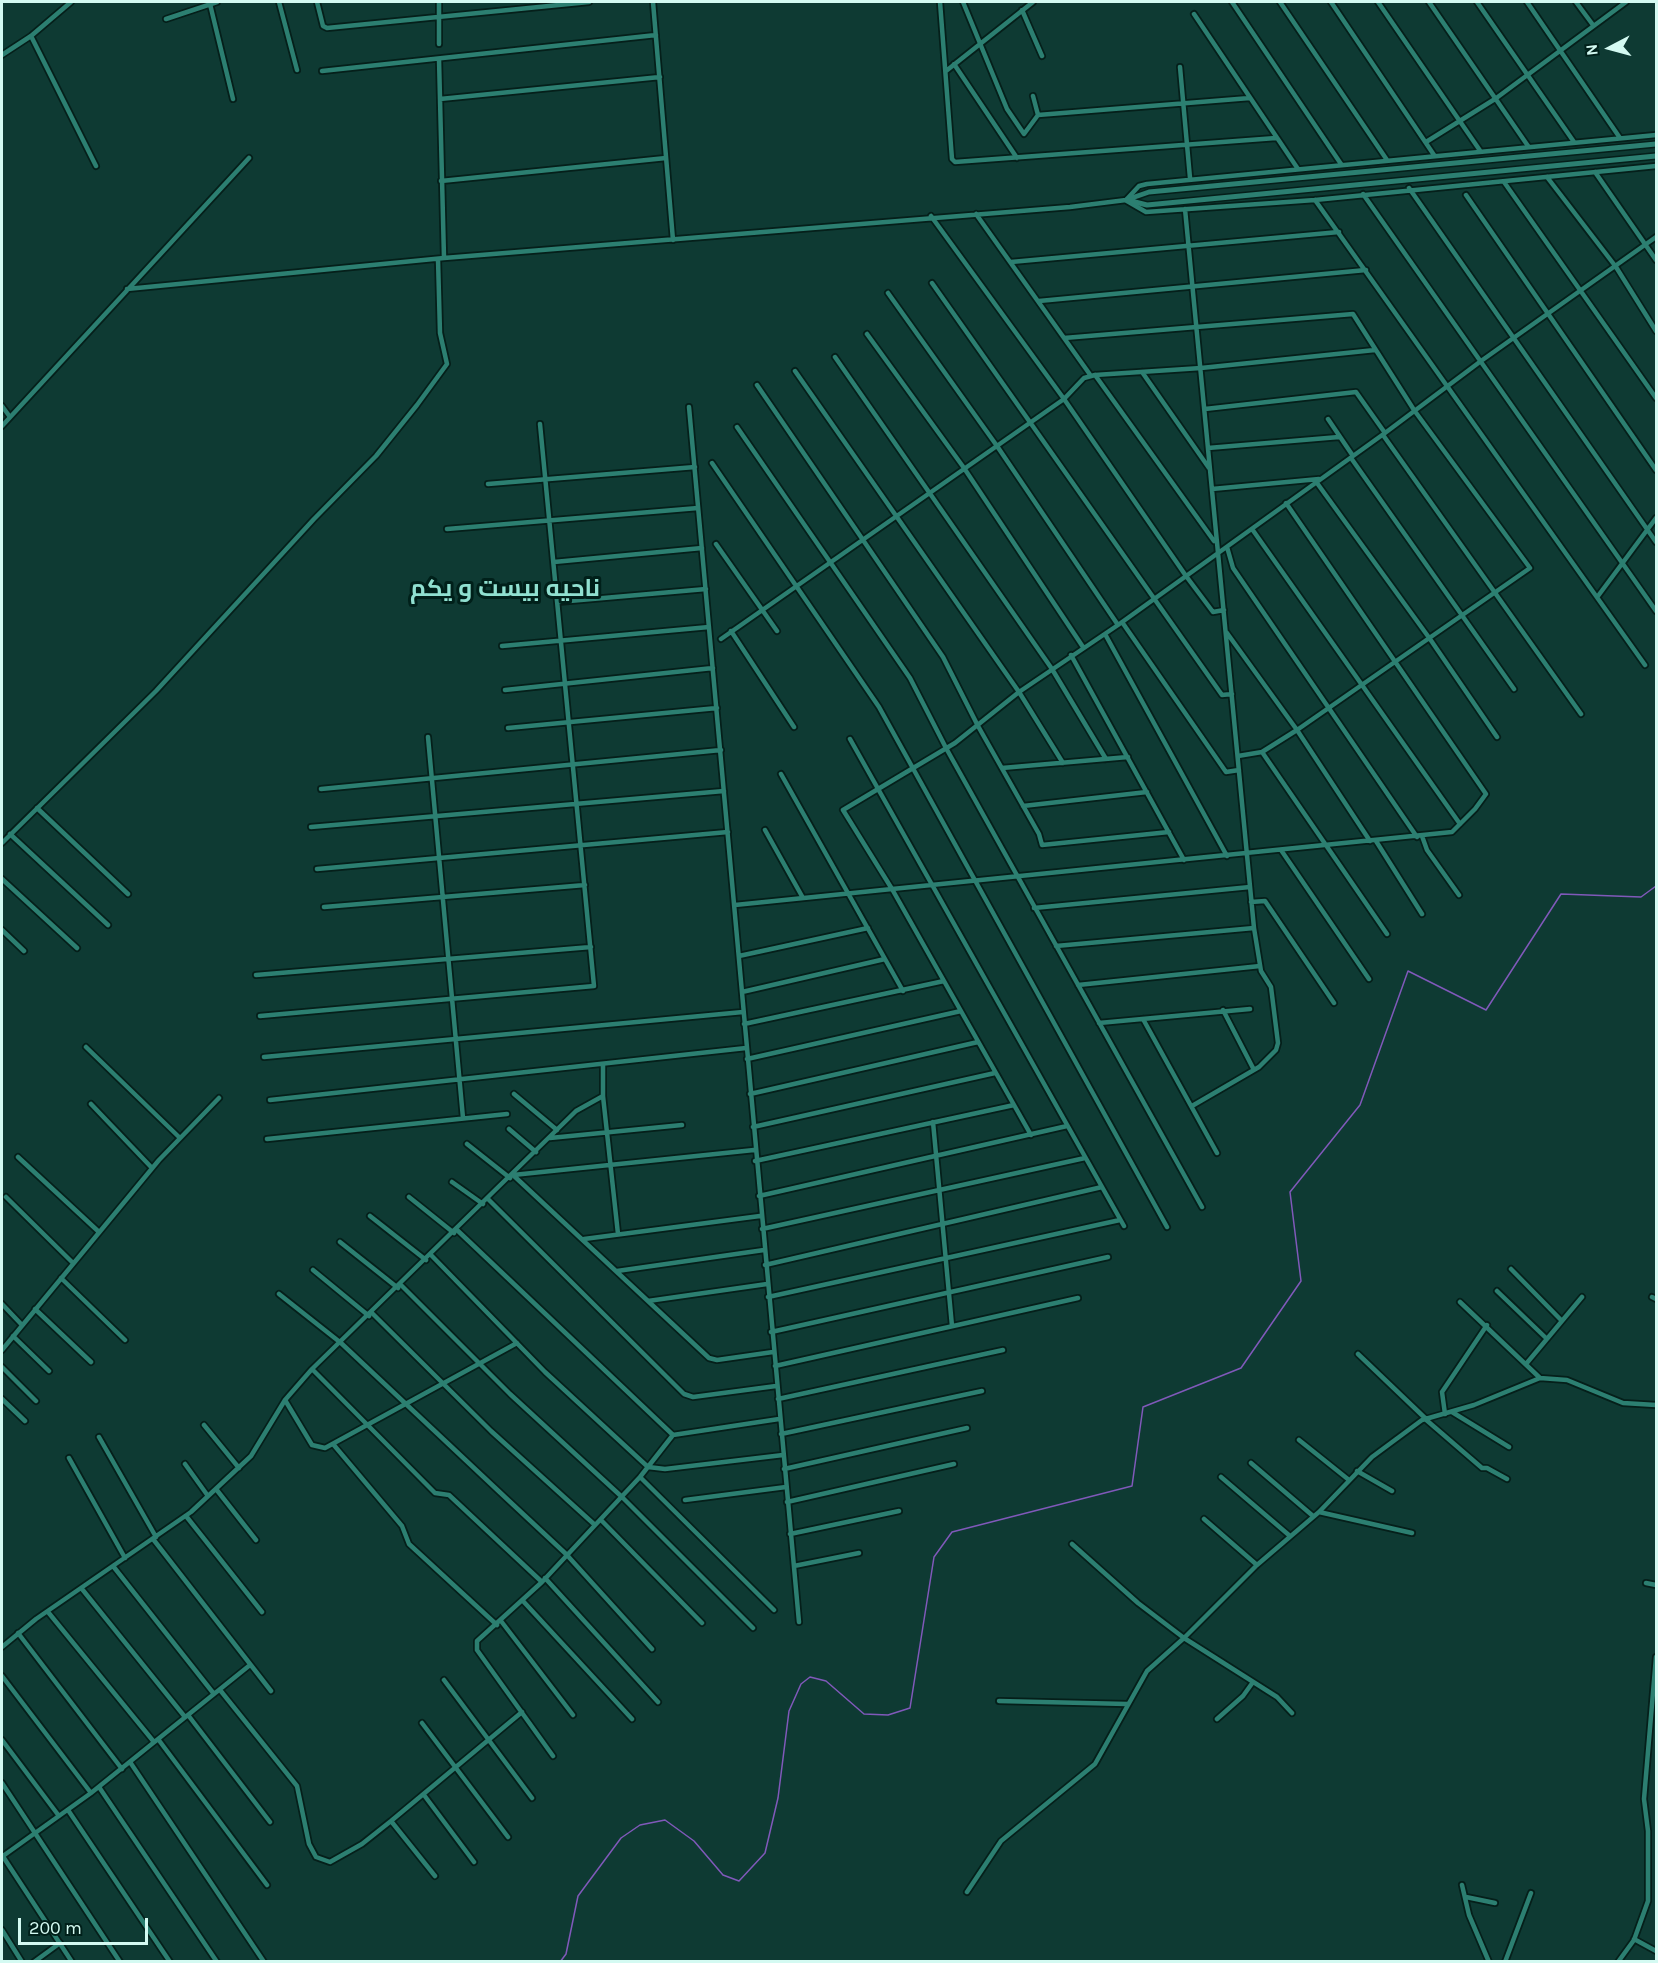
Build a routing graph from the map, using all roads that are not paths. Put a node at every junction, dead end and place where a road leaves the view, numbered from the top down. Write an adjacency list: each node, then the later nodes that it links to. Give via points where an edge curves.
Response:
1 (71, 2): 27 (street)
2 (217, 2): 20 (street)
3 (279, 2): 36 (street)
4 (317, 2): 23 (street, via 324,28)
5 (439, 2): 23 (street)
6 (589, 2): 23 (street)
7 (653, 2): 26 (street)
8 (940, 2): 38 (street)
9 (963, 2): 28 (street)
10 (1033, 2): 21 (street)
11 (1232, 2): 64 (street)
12 (1280, 2): 63 (street)
13 (1331, 2): 52 (street)
14 (1378, 2): 48 (street)
15 (1429, 2): 45 (street)
16 (1478, 2): 39 (street)
17 (1527, 2): 30 (street)
18 (1576, 2): 25 (street)
19 (1625, 2): 25 (street)
20 (210, 4): 24 (street); 43 (street)
21 (1022, 10): 28 (street); 32 (street)
22 (1194, 14): 42 (street)
23 (439, 16): 29 (street)
24 (166, 19)
25 (1593, 26): 30 (street)
26 (656, 35): 33 (street); 40 (street)
27 (31, 36): 31 (street); 65 (street)
28 (981, 43): 34 (street); 47 (street, via 1007,109 1022,133 1027,132)
29 (439, 44)
30 (1560, 50): 39 (street); 51 (street)
31 (2, 55)
32 (1042, 56)
33 (439, 59): 37 (street); 44 (street)
34 (954, 64): 38 (street); 62 (street)
35 (1180, 67): 46 (street)
36 (297, 70)
37 (322, 71)
38 (946, 71): 62 (street, via 952,159 955,162)
39 (1528, 75): 45 (street); 53 (street)
40 (660, 77): 44 (street); 61 (street)
41 (1033, 96): 47 (street)
42 (1250, 98): 46 (street); 50 (street)
43 (233, 99)
44 (440, 99): 71 (street)
45 (1495, 99): 48 (street); 56 (street)
46 (1184, 105): 47 (street); 55 (street)
47 (1038, 115)
48 (1460, 120): 52 (street); 57 (street)
49 (1656, 135): 51 (street)
50 (1276, 138): 55 (street); 67 (street)
51 (1620, 138): 53 (street)
52 (1426, 142): 58 (street)
53 (1574, 142): 56 (street)
54 (1656, 144): 76 (street, via 1149,192)
55 (1187, 146): 62 (street); 70 (street)
56 (1528, 146): 57 (street)
57 (1481, 152): 58 (street)
58 (1434, 155): 63 (street)
59 (1656, 156): 76 (street, via 1147,205)
60 (249, 158): 94 (street)
61 (666, 158): 71 (street); 83 (street)
62 (1017, 158)
63 (1387, 160): 64 (street)
64 (1341, 164): 67 (street)
65 (96, 166)
66 (1656, 166): 68 (street)
67 (1298, 169): 70 (street)
68 (1595, 172): 69 (street); 84 (street)
69 (1547, 177): 72 (street); 90 (street)
70 (1190, 178): 76 (street, via 1143,184)
71 (441, 181): 86 (street)
72 (1504, 182): 73 (street); 95 (street)
73 (1409, 188): 74 (street); 103 (street)
74 (1363, 194): 77 (street); 106 (street)
75 (1466, 195): 98 (street)
76 (1126, 200): 78 (street, via 1146,212); 79 (street)
77 (1315, 200): 78 (street); 81 (street)
78 (1185, 209): 85 (street)
79 (976, 214): 80 (street); 89 (street)
80 (931, 216): 83 (street); 114 (street)
81 (1339, 232): 85 (street); 91 (street)
82 (1656, 237): 84 (street)
83 (673, 240): 86 (street)
84 (1646, 244): 88 (street); 90 (street)
85 (1189, 245): 89 (street); 93 (street)
86 (444, 258): 87 (street)
87 (438, 259): 94 (street); 222 (street, via 440,333 447,364 429,390 376,456 156,691)
88 (1656, 260)
89 (1011, 262): 97 (street)
90 (1616, 267): 95 (street); 100 (street)
91 (1366, 270): 93 (street); 112 (street)
92 (932, 283): 121 (street)
93 (1193, 286): 97 (street); 99 (street)
94 (127, 289): 119 (street)
95 (1579, 292): 98 (street); 113 (street)
96 (888, 293): 127 (street)
97 (1039, 301): 102 (street)
98 (1548, 315): 103 (street); 134 (street)
99 (1197, 327): 102 (street); 104 (street, via 1353,314); 107 (street)
100 (1656, 331)
101 (867, 334): 132 (street)
102 (1064, 338): 110 (street)
103 (1514, 338): 106 (street); 148 (street)
104 (1376, 350): 107 (street); 118 (street)
105 (834, 357): 140 (street)
106 (1481, 361): 112 (street); 158 (street)
107 (1201, 368): 109 (street); 117 (street)
108 (795, 371): 143 (street)
109 (1142, 372): 110 (street); 133 (street)
110 (1093, 375): 114 (street, via 1084,378); 151 (street)
111 (757, 385): 149 (street)
112 (1447, 387): 118 (street); 163 (street)
113 (1656, 398)
114 (1064, 399): 121 (street); 159 (street)
115 (2, 406): 119 (street)
116 (689, 407): 131 (street)
117 (1204, 409): 125 (street, via 1356,392); 128 (street)
118 (1414, 410): 125 (street); 162 (street, via 1530,568)
119 (10, 417): 123 (street)
120 (1328, 419): 126 (street)
121 (1029, 423): 127 (street); 164 (street)
122 (540, 424): 135 (street)
123 (2, 426)
124 (737, 427): 156 (street)
125 (1384, 434): 129 (street); 162 (street)
126 (1340, 437): 128 (street); 129 (street)
127 (997, 446): 132 (street); 170 (street)
128 (1208, 448): 133 (street)
129 (1352, 457): 136 (street); 169 (street)
130 (712, 463): 160 (street)
131 (695, 467): 135 (street); 142 (street)
132 (964, 468): 140 (street); 180 (street)
133 (1210, 470): 139 (street)
134 (1656, 470)
135 (546, 479): 138 (street); 145 (street)
136 (1322, 479): 137 (street); 139 (street)
137 (1317, 483): 141 (street); 177 (street)
138 (488, 484)
139 (1212, 489): 151 (street)
140 (930, 493): 143 (street); 185 (street)
141 (1286, 503): 147 (street); 182 (street)
142 (698, 508): 145 (street); 154 (street)
143 (898, 515): 149 (street); 190 (street)
144 (1656, 518): 148 (street)
145 (550, 520): 146 (street); 157 (street)
146 (447, 529)
147 (1252, 529): 153 (street); 187 (street)
148 (1648, 530): 150 (street); 158 (street)
149 (864, 539): 156 (street); 196 (street, via 943,657)
150 (1656, 542)
151 (1215, 543): 155 (street)
152 (716, 544): 166 (street)
153 (1227, 547): 155 (street); 192 (street, via 1233,568)
154 (702, 548): 157 (street); 161 (street)
155 (1218, 553): 159 (street); 167 (street)
156 (831, 561): 160 (street); 203 (street, via 910,678)
157 (554, 562): 165 (street)
158 (1621, 564): 163 (street); 168 (street)
159 (1186, 576): 164 (street); 167 (street, via 1213,612)
160 (795, 586): 166 (street); 211 (street, via 879,707)
161 (706, 589): 165 (street); 171 (street)
162 (1496, 594): 169 (street); 194 (street)
163 (1598, 596): 183 (street)
164 (1154, 600): 170 (street); 191 (street, via 1222,695)
165 (558, 602): 178 (street)
166 (762, 609): 172 (street); 173 (street)
167 (1224, 610): 174 (street)
168 (1656, 611)
169 (1462, 618): 177 (street); 188 (street)
170 (1120, 624): 175 (street); 213 (street, via 1226,772)
171 (709, 627): 178 (street); 184 (street)
172 (777, 631)
173 (731, 632): 176 (street); 197 (street)
174 (1226, 632): 191 (street); 199 (street)
175 (1105, 634): 180 (street); 237 (street)
176 (721, 639)
177 (1430, 639): 182 (street); 201 (street)
178 (561, 640): 179 (street); 186 (street)
179 (502, 646)
180 (1083, 647): 181 (street)
181 (1071, 656): 185 (street); 207 (street)
182 (1396, 661): 187 (street); 224 (street, via 1486,794)
183 (1645, 664)
184 (713, 668): 186 (street); 193 (street)
185 (1052, 669): 190 (street); 208 (street)
186 (566, 684): 189 (street); 195 (street)
187 (1361, 685): 192 (street); 224 (street)
188 (1514, 689)
189 (506, 690)
190 (1019, 692): 196 (street); 210 (street)
191 (1232, 694): 206 (street)
192 (1330, 707): 199 (street); 230 (street)
193 (717, 708): 195 (street); 204 (street)
194 (1581, 714)
195 (569, 722): 198 (street); 209 (street)
196 (978, 726): 203 (street); 212 (street)
197 (794, 727)
198 (508, 728)
199 (1297, 730): 205 (street); 231 (street)
200 (428, 737): 215 (street)
201 (1497, 737)
202 (850, 739): 217 (street)
203 (946, 748): 211 (street); 241 (street)
204 (721, 750): 209 (street); 218 (street)
205 (1262, 752): 206 (street); 234 (street)
206 (1238, 756): 213 (street)
207 (1128, 757): 208 (street); 219 (street)
208 (1106, 759): 210 (street)
209 (573, 764): 215 (street); 220 (street)
210 (1063, 764): 212 (street)
211 (913, 768): 217 (street); 243 (street)
212 (1002, 768): 221 (street)
213 (1239, 770): 236 (street)
214 (781, 774): 249 (street)
215 (432, 778): 216 (street); 223 (street)
216 (321, 789)
217 (878, 789): 245 (street); 247 (street, via 843,810)
218 (724, 791): 220 (street); 227 (street)
219 (1147, 792): 221 (street); 228 (street)
220 (577, 804): 223 (street); 233 (street)
221 (1023, 806): 228 (street, via 1042,845)
222 (37, 808): 229 (street); 248 (street)
223 (435, 816): 225 (street); 238 (street)
224 (1460, 824): 230 (street, via 1452,832)
225 (311, 827)
226 (765, 830): 252 (street)
227 (728, 832): 233 (street); 254 (street)
228 (1169, 832): 239 (street)
229 (10, 834): 232 (street); 258 (street)
230 (1420, 837): 231 (street); 250 (street)
231 (1373, 841): 234 (street); 257 (street)
232 (2, 843)
233 (581, 845): 238 (street); 244 (street)
234 (1326, 846): 235 (street); 262 (street)
235 (1281, 850): 236 (street); 272 (street)
236 (1247, 854): 237 (street); 246 (street)
237 (1227, 856): 239 (street)
238 (439, 858): 240 (street); 251 (street)
239 (1184, 860): 241 (street)
240 (317, 869)
241 (1017, 877): 243 (street); 256 (street)
242 (2, 879): 265 (street)
243 (976, 881): 245 (street); 343 (street)
244 (585, 885): 251 (street); 264 (street)
245 (932, 885): 247 (street); 309 (street)
246 (1250, 887): 253 (street); 256 (street)
247 (892, 889): 249 (street); 273 (street)
248 (128, 894)
249 (848, 894): 252 (street); 259 (street)
250 (1459, 895)
251 (442, 897): 255 (street); 268 (street)
252 (803, 898): 254 (street)
253 (1251, 902): 260 (street); 278 (street, via 1265,901)
254 (735, 905): 267 (street)
255 (324, 907)
256 (1034, 908): 263 (street)
257 (1422, 914)
258 (108, 925)
259 (868, 928): 267 (street); 269 (street)
260 (1254, 928): 263 (street); 270 (street)
261 (2, 930): 266 (street)
262 (1387, 934)
263 (1056, 946): 274 (street)
264 (591, 947): 268 (street); 277 (street, via 595,984 592,987)
265 (77, 948)
266 (24, 951)
267 (739, 956): 276 (street)
268 (448, 959): 271 (street); 277 (street)
269 (885, 959): 275 (street); 276 (street)
270 (1260, 966): 274 (street); 294 (street, via 1271,987 1278,1043 1276,1050)
271 (256, 975)
272 (1369, 979)
273 (944, 981): 275 (street); 281 (street)
274 (1078, 986): 285 (street)
275 (903, 991): 286 (street)
276 (742, 992): 282 (street)
277 (452, 999): 283 (street); 287 (street)
278 (1334, 1003)
279 (1250, 1008): 280 (street)
280 (1223, 1010): 284 (street); 294 (street)
281 (961, 1011): 288 (street); 292 (street)
282 (744, 1012): 286 (street); 287 (street)
283 (260, 1016)
284 (1143, 1018): 285 (street); 304 (street)
285 (1099, 1023): 337 (street)
286 (744, 1024): 290 (street)
287 (455, 1039): 291 (street); 296 (street)
288 (978, 1042): 295 (street); 298 (street)
289 (86, 1047): 315 (street)
290 (746, 1048): 292 (street); 293 (street)
291 (264, 1057)
292 (747, 1059): 298 (street)
293 (603, 1064): 296 (street); 299 (street)
294 (1254, 1070): 304 (street)
295 (995, 1072): 303 (street); 310 (street)
296 (459, 1079): 301 (street); 306 (street)
297 (514, 1094): 312 (street)
298 (750, 1094): 310 (street)
299 (603, 1096): 312 (street, via 576,1111); 313 (street)
300 (219, 1098): 315 (street)
301 (270, 1100)
302 (91, 1104): 327 (street)
303 (1014, 1105): 307 (street); 314 (street)
304 (1192, 1106): 321 (street)
305 (507, 1114): 306 (street)
306 (463, 1118): 317 (street)
307 (933, 1122): 322 (street); 325 (street)
308 (682, 1125): 313 (street)
309 (1067, 1126): 314 (street); 324 (street)
310 (753, 1127): 319 (street)
311 (509, 1129): 320 (street)
312 (558, 1130): 316 (street)
313 (608, 1132): 316 (street); 326 (street)
314 (1031, 1135): 322 (street)
315 (180, 1138): 327 (street)
316 (550, 1138): 320 (street)
317 (267, 1139)
318 (466, 1144): 328 (street)
319 (754, 1150): 325 (street); 326 (street)
320 (536, 1152): 328 (street)
321 (1217, 1153)
322 (936, 1156): 331 (street); 332 (street)
323 (18, 1157): 346 (street)
324 (1085, 1158): 330 (street); 331 (street)
325 (755, 1161): 332 (street)
326 (610, 1165): 328 (street); 347 (street)
327 (152, 1168): 346 (street)
328 (511, 1176): 335 (street); 348 (street)
329 (452, 1182): 336 (street)
330 (1102, 1187): 340 (street); 341 (street)
331 (939, 1190): 341 (street); 344 (street)
332 (759, 1196): 339 (street)
333 (6, 1197): 355 (street)
334 (409, 1197): 345 (street)
335 (488, 1199): 336 (street); 397 (street, via 684,1394 693,1397)
336 (483, 1204): 345 (street)
337 (1203, 1208)
338 (370, 1216): 354 (street)
339 (760, 1216): 344 (street); 347 (street)
340 (1120, 1220): 342 (street); 353 (street)
341 (942, 1224): 353 (street); 356 (street)
342 (1124, 1226)
343 (1167, 1227)
344 (762, 1229): 350 (street)
345 (455, 1231): 351 (street); 414 (street)
346 (99, 1232): 355 (street)
347 (618, 1234): 348 (street)
348 (584, 1239): 359 (street)
349 (340, 1242): 362 (street)
350 (764, 1250): 356 (street); 359 (street)
351 (431, 1256): 354 (street); 383 (street)
352 (1108, 1257): 364 (street)
353 (946, 1258): 364 (street); 366 (street)
354 (426, 1260): 362 (street)
355 (74, 1263): 360 (street)
356 (765, 1265): 361 (street)
357 (1511, 1269): 374 (street)
358 (313, 1270): 373 (street)
359 (617, 1271): 369 (street)
360 (61, 1278): 372 (street); 381 (street)
361 (767, 1284): 366 (street); 369 (street)
362 (399, 1287): 373 (street); 389 (street)
363 (1497, 1291): 380 (street)
364 (949, 1292): 377 (street); 378 (street)
365 (279, 1294): 382 (street)
366 (768, 1297): 378 (street)
367 (1582, 1297): 374 (street)
368 (1078, 1298): 377 (street)
369 (648, 1301): 386 (street, via 710,1358)
370 (1460, 1302): 376 (street)
371 (2, 1304): 375 (street)
372 (35, 1309): 375 (street); 388 (street)
373 (371, 1314): 382 (street); 396 (street)
374 (1562, 1321): 380 (street)
375 (22, 1325): 379 (street)
376 (1487, 1325): 390 (street); 406 (street, via 1442,1392)
377 (952, 1326): 391 (street)
378 (771, 1332): 386 (street)
379 (13, 1336): 384 (street); 394 (street)
380 (1547, 1339): 390 (street)
381 (125, 1340)
382 (341, 1343): 393 (street); 403 (street)
383 (517, 1343): 389 (street); 424 (street)
384 (2, 1350)
385 (1003, 1350): 400 (street)
386 (773, 1353): 391 (street)
387 (1358, 1354): 407 (street)
388 (91, 1362)
389 (480, 1364): 396 (street); 436 (street)
390 (1526, 1364): 395 (street)
391 (774, 1366): 397 (street)
392 (2, 1367): 402 (street)
393 (312, 1369): 401 (street); 411 (street)
394 (49, 1371)
395 (1540, 1378): 404 (street, via 1567,1380 1623,1403); 405 (street)
396 (444, 1383): 403 (street); 445 (street)
397 (776, 1386): 400 (street)
398 (982, 1391): 413 (street)
399 (2, 1399): 409 (street)
400 (778, 1399): 408 (street)
401 (285, 1400): 417 (street, via 312,1445 325,1448); 425 (street, via 251,1456)
402 (36, 1401)
403 (405, 1404): 411 (street); 453 (street)
404 (1656, 1405)
405 (1452, 1412): 406 (street); 418 (street)
406 (1445, 1414): 407 (street)
407 (1424, 1418): 427 (street); 430 (street, via 1482,1468)
408 (779, 1419): 413 (street); 414 (street)
409 (25, 1421)
410 (204, 1425): 425 (street)
411 (367, 1425): 417 (street); 458 (street, via 435,1493 449,1495)
412 (967, 1428): 426 (street)
413 (781, 1434): 419 (street)
414 (673, 1436): 424 (street)
415 (99, 1437): 449 (street)
416 (1299, 1440): 431 (street)
417 (333, 1444): 467 (street, via 402,1526 409,1544)
418 (1509, 1447)
419 (783, 1455): 424 (street, via 665,1469); 426 (street)
420 (69, 1458): 454 (street)
421 (1251, 1463): 442 (street)
422 (185, 1464): 435 (street)
423 (954, 1464): 438 (street)
424 (648, 1467): 428 (street)
425 (238, 1468): 433 (street)
426 (784, 1469): 432 (street)
427 (1357, 1471): 431 (street); 434 (street)
428 (640, 1477): 436 (street); 463 (street)
429 (1221, 1477): 448 (street)
430 (1507, 1479)
431 (1349, 1480): 440 (street)
432 (786, 1487): 437 (street); 438 (street)
433 (216, 1489): 435 (street); 450 (street)
434 (1392, 1491)
435 (208, 1496): 441 (street)
436 (622, 1497): 444 (street); 469 (street)
437 (685, 1500)
438 (787, 1503): 447 (street)
439 (899, 1511): 447 (street)
440 (1318, 1512): 442 (street); 446 (street)
441 (186, 1516): 449 (street); 465 (street)
442 (1313, 1516): 448 (street)
443 (1204, 1519): 457 (street)
444 (601, 1520): 445 (street); 468 (street)
445 (596, 1525): 453 (street)
446 (1412, 1533)
447 (790, 1534): 456 (street)
448 (1290, 1536): 457 (street)
449 (155, 1538): 454 (street); 475 (street)
450 (256, 1540)
451 (1072, 1544): 471 (street)
452 (859, 1553): 456 (street)
453 (566, 1554): 458 (street); 473 (street)
454 (125, 1558): 455 (street)
455 (113, 1566): 461 (street); 482 (street)
456 (794, 1566): 466 (street)
457 (1257, 1566): 471 (street)
458 (543, 1580): 462 (street); 484 (street)
459 (1646, 1583): 460 (street)
460 (1656, 1585)
461 (82, 1589): 464 (street); 489 (street)
462 (523, 1601): 467 (street); 490 (street)
463 (774, 1610)
464 (48, 1611): 470 (street); 495 (street)
465 (262, 1612)
466 (799, 1622)
467 (499, 1623): 486 (street, via 477,1641 477,1650); 488 (street)
468 (702, 1623)
469 (753, 1628)
470 (18, 1633): 472 (street); 499 (street)
471 (1184, 1638): 478 (street); 485 (street, via 1147,1671)
472 (2, 1647)
473 (652, 1649)
474 (1656, 1657): 481 (street)
475 (250, 1665): 479 (street); 480 (street)
476 (2, 1676): 502 (street)
477 (444, 1680): 493 (street)
478 (1252, 1682): 487 (street, via 1277,1697); 491 (street, via 1243,1696)
479 (220, 1690): 482 (street); 507 (street, via 297,1786 309,1844 316,1857 330,1862)
480 (271, 1691)
481 (1654, 1692): 519 (street, via 1644,1799)
482 (214, 1694): 489 (street)
483 (999, 1701): 485 (street)
484 (658, 1702)
485 (1127, 1704): 516 (street, via 1095,1764 1001,1841)
486 (522, 1712): 493 (street); 496 (street)
487 (1292, 1713)
488 (573, 1715)
489 (187, 1716): 495 (street); 508 (street)
490 (632, 1719)
491 (1216, 1719)
492 (422, 1723): 498 (street)
493 (489, 1739): 498 (street); 504 (street)
494 (2, 1740): 506 (street)
495 (156, 1741): 497 (street); 514 (street)
496 (553, 1756)
497 (130, 1762): 499 (street); 532 (street)
498 (456, 1767): 503 (street); 510 (street)
499 (122, 1768): 501 (street)
500 (2, 1783): 509 (street)
501 (99, 1787): 502 (street); 531 (street)
502 (91, 1793): 505 (street)
503 (424, 1795): 507 (street); 512 (street)
504 (532, 1798)
505 (68, 1810): 506 (street); 530 (street)
506 (59, 1816): 509 (street)
507 (391, 1821): 513 (street)
508 (270, 1822)
509 (35, 1833): 511 (street); 529 (street)
510 (508, 1837)
511 (2, 1855): 524 (street)
512 (474, 1862)
513 (435, 1876)
514 (267, 1885)
515 (1462, 1885): 518 (street)
516 (967, 1892)
517 (1532, 1893): 534 (street)
518 (1466, 1897): 521 (street); 533 (street, via 1469,1916)
519 (1648, 1899): 520 (street); 523 (street)
520 (1655, 1900)
521 (1495, 1903)
522 (2, 1930): 526 (street)
523 (1634, 1939): 525 (street); 535 (street)
524 (60, 1943): 527 (street); 528 (street)
525 (1656, 1951)
526 (22, 1962)
527 (34, 1962)
528 (72, 1962)
529 (120, 1962)
530 (170, 1962)
531 (217, 1962)
532 (264, 1962)
533 (1489, 1962)
534 (1505, 1962)
535 (1618, 1962)

